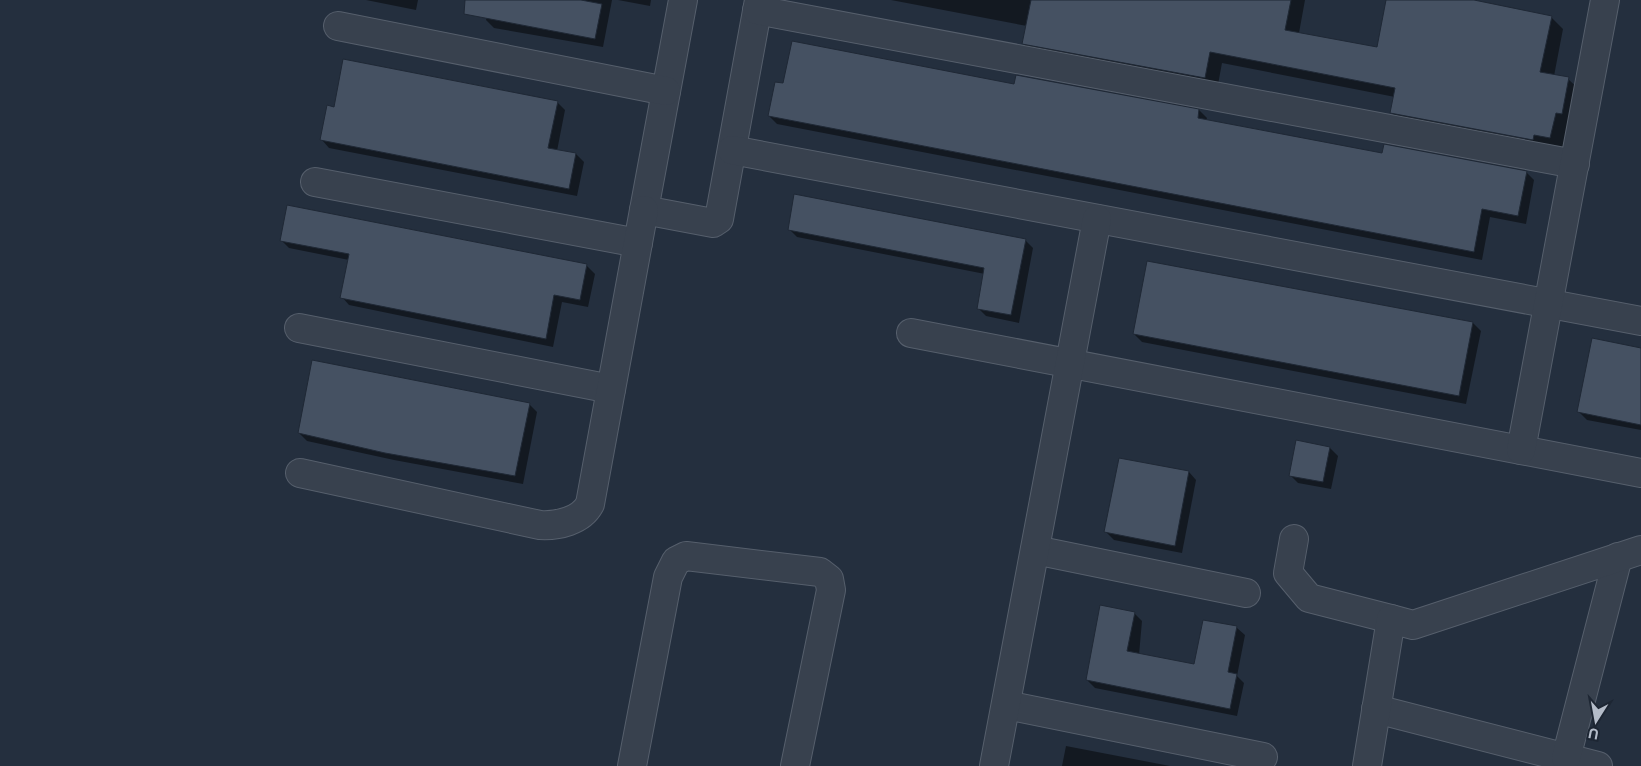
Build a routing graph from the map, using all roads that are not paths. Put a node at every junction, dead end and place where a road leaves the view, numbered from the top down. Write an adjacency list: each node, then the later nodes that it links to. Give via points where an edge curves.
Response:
1 (683, 0): 5 (street)
2 (1605, 0): 7 (street)
3 (758, 5): 6 (street); 7 (street)
4 (338, 26): 5 (street)
5 (666, 91): 9 (street)
6 (732, 150): 9 (street, via 719,219 715,222); 10 (street)
7 (1575, 164): 12 (street)
8 (314, 182): 11 (street)
9 (644, 210): 11 (street)
10 (1097, 219): 12 (street); 16 (street)
11 (638, 243): 17 (street)
12 (1549, 304): 13 (street); 18 (street)
13 (1641, 321)
14 (299, 328): 17 (street)
15 (911, 333): 16 (street)
16 (1070, 363): 18 (street); 22 (street)
17 (611, 389): 19 (street, via 590,504 584,512 567,522 540,525)
18 (1521, 450): 20 (street)
19 (300, 473)
20 (1641, 473)
21 (1294, 538): 25 (street, via 1288,573 1309,598)
22 (1035, 550): 24 (street); 26 (street)
23 (1630, 553): 25 (street, via 1413,625); 29 (street)
24 (1246, 593)
25 (1391, 619): 27 (street)
26 (1006, 705): 28 (street); 32 (street)
27 (1376, 709): 29 (street); 33 (street)
28 (1263, 757)
29 (1566, 758): 34 (street)
30 (632, 766): 31 (street, via 668,577 676,561 686,556 820,572 829,579 831,590)
31 (794, 766)
32 (994, 766)
33 (1367, 766)
34 (1598, 766)

